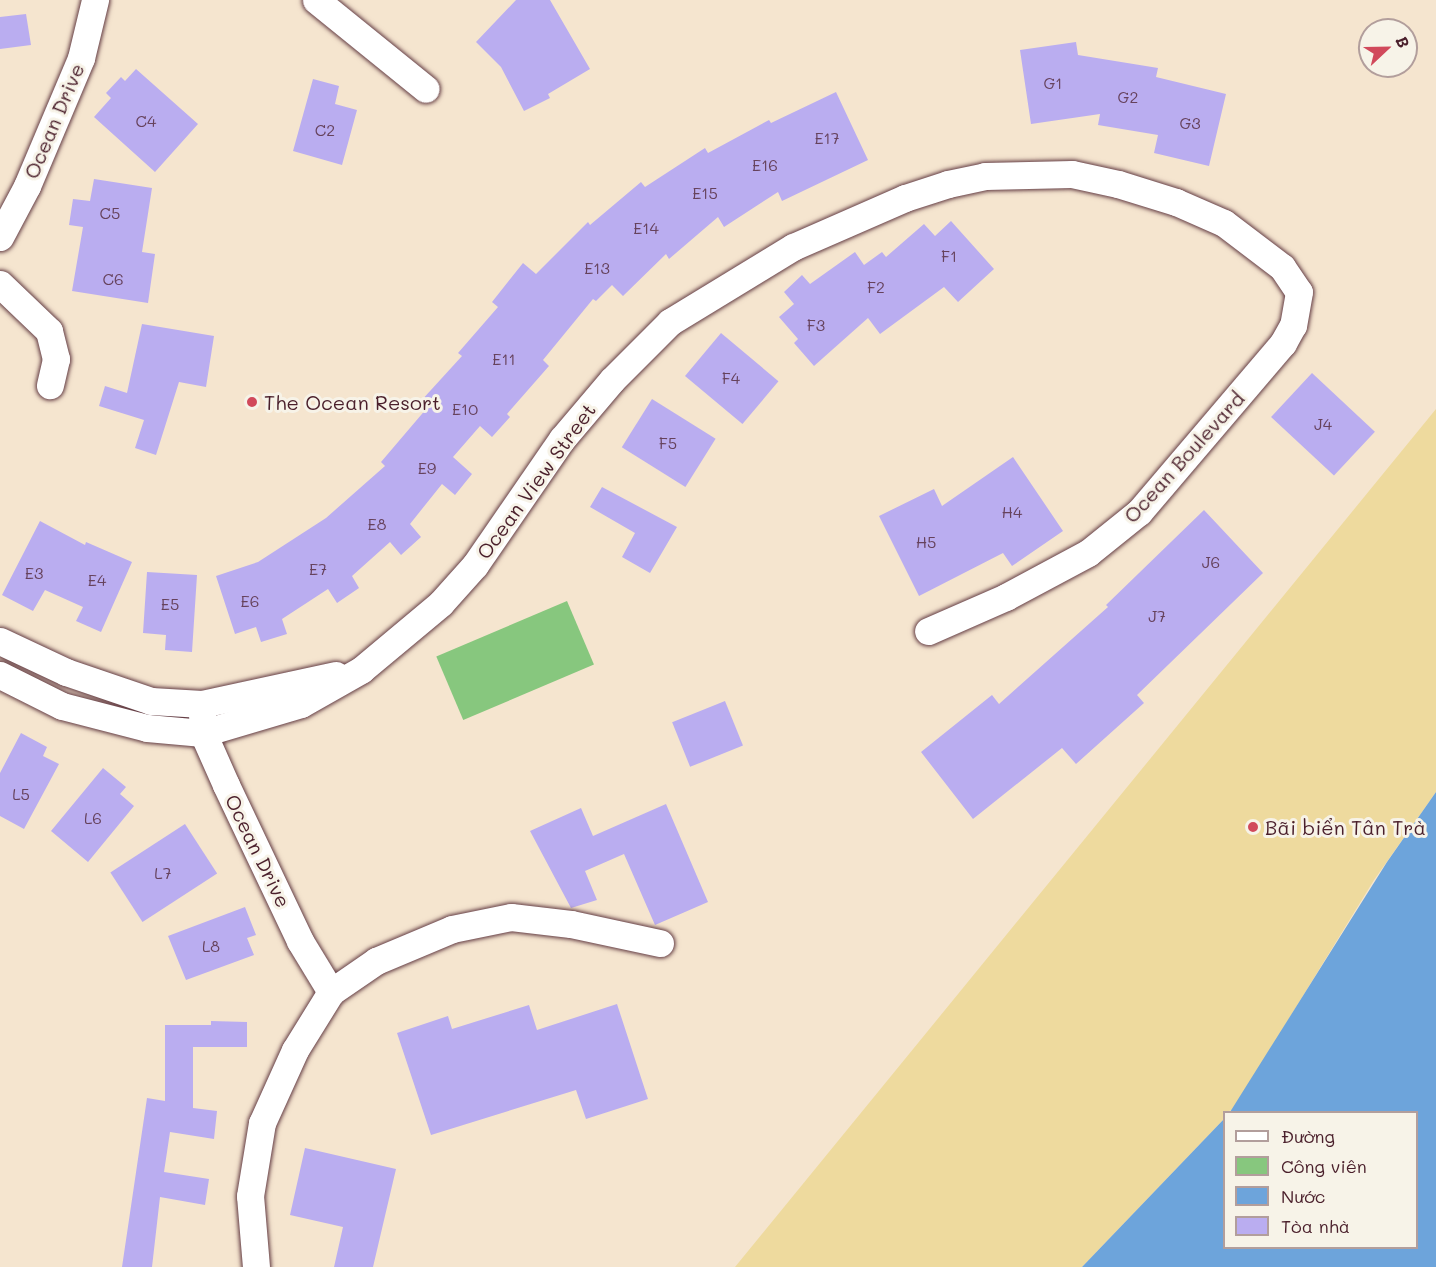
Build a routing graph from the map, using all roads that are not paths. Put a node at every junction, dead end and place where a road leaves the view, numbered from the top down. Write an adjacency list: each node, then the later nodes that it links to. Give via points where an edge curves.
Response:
1 (95, 0): 4 (street, Ocean Drive, via 74,77)
2 (315, 0): 3 (street)
3 (426, 89)
4 (0, 237)
5 (0, 284): 7 (street, via 49,331 56,359)
6 (1299, 292): 8 (street, Ocean Boulevard, via 1293,326 1283,343 1139,512 1088,553 1006,597); 10 (street, Ocean View Street, via 1282,267 1224,223 1176,202 1072,174 985,176 894,202 793,247 670,322 612,380 562,439 475,565 441,603)
7 (50, 385)
8 (928, 631)
9 (0, 641): 12 (street, Ocean View Street, via 126,695)
10 (361, 670): 12 (street, Ocean View Street); 13 (street, Ocean View Street, via 301,704)
11 (0, 675): 13 (street, Ocean View Street, via 62,706 104,719)
12 (202, 704): 13 (street, Ocean Drive)
13 (202, 733): 15 (street, Ocean Drive, via 300,941)
14 (660, 943): 15 (street, via 571,924 512,917 452,929 376,961)
15 (331, 992): 16 (street, via 295,1050 262,1123 250,1196)
16 (255, 1267)

